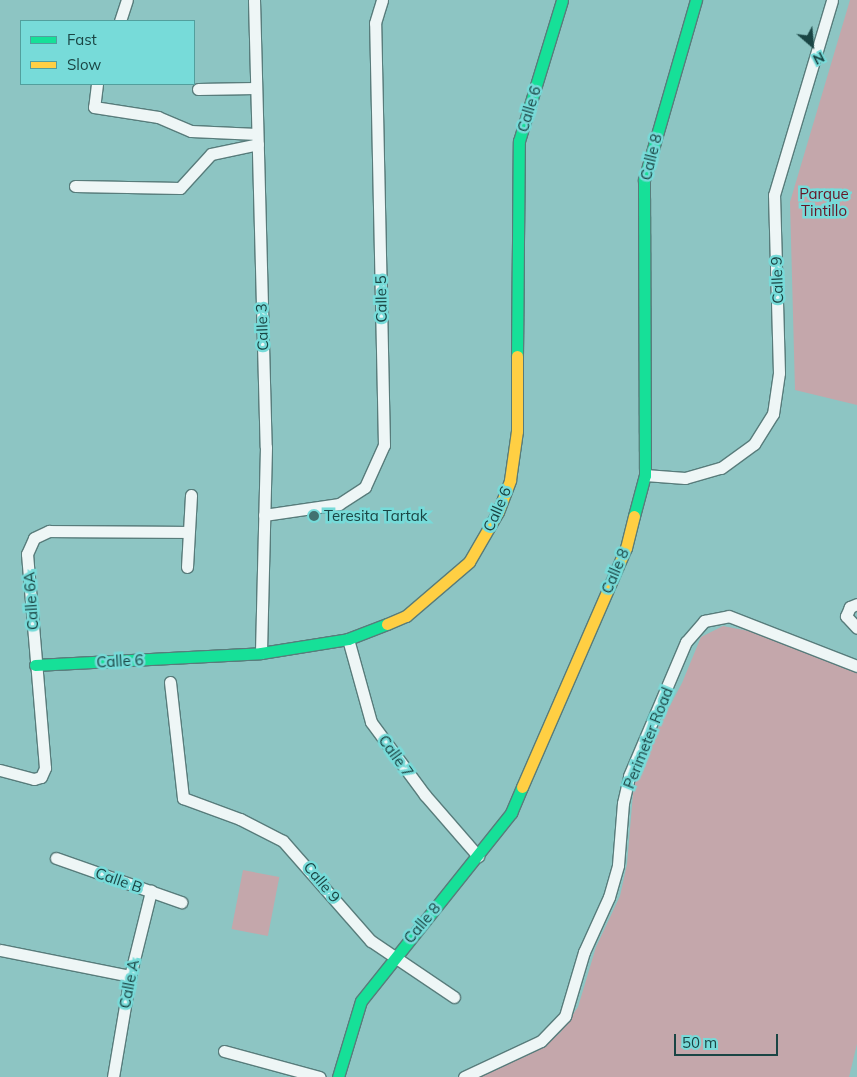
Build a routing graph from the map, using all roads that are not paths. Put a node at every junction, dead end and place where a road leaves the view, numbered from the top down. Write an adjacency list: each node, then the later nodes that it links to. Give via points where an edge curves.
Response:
1 (127, 0): 7 (street)
2 (254, 0): 9 (street, Calle 3)
3 (382, 0): 15 (street, Calle 5, via 376,23 384,445 365,487 339,504)
4 (562, 0): 20 (street, Calle 6, via 520,141 515,178 517,431 510,480 481,544 448,584 406,616)
5 (696, 0): 13 (street, Calle 8, via 644,180)
6 (832, 0): 13 (street, Calle 9, via 774,195 779,373 773,414 754,444 721,468 685,478)
7 (120, 20)
8 (97, 85): 11 (street, via 94,107 158,117 191,131)
9 (255, 88): 10 (street); 11 (street, Calle 3)
10 (198, 89)
11 (258, 139): 12 (street, via 210,154 180,188); 15 (street, Calle 3)
12 (75, 186)
13 (645, 475): 26 (street, Calle 8, via 626,548 515,804)
14 (191, 495): 16 (street)
15 (264, 515): 21 (street, Calle 3)
16 (188, 532): 17 (street); 22 (street, Calle 6A, via 49,531 34,538 27,554)
17 (187, 567)
18 (857, 604): 19 (street, via 850,607 846,616)
19 (857, 628)
20 (348, 639): 21 (street, Calle 6); 26 (street, Calle 7, via 371,722 425,795)
21 (261, 653): 22 (street, Calle 6)
22 (36, 665): 25 (street, Calle 6A, via 44,772 34,779)
23 (857, 666): 38 (street, Perimeter Road, via 728,616 704,621 686,642 629,776 623,803 618,865 609,897 584,952 565,1016 541,1041)
24 (170, 682): 31 (street, Calle 9, via 183,798 266,830 299,854 370,941)
25 (0, 770)
26 (478, 856): 31 (street, Calle 8)
27 (56, 858): 28 (street, Calle B)
28 (151, 891): 29 (street, Calle B); 32 (street, Calle A)
29 (181, 902)
30 (0, 950): 32 (street)
31 (394, 957): 33 (street, Calle 9); 37 (street, Calle 8, via 361,1002)
32 (130, 976): 35 (street, Calle A)
33 (454, 997)
34 (224, 1051): 36 (street)
35 (113, 1077)
36 (320, 1077)
37 (338, 1077)
38 (464, 1077)

